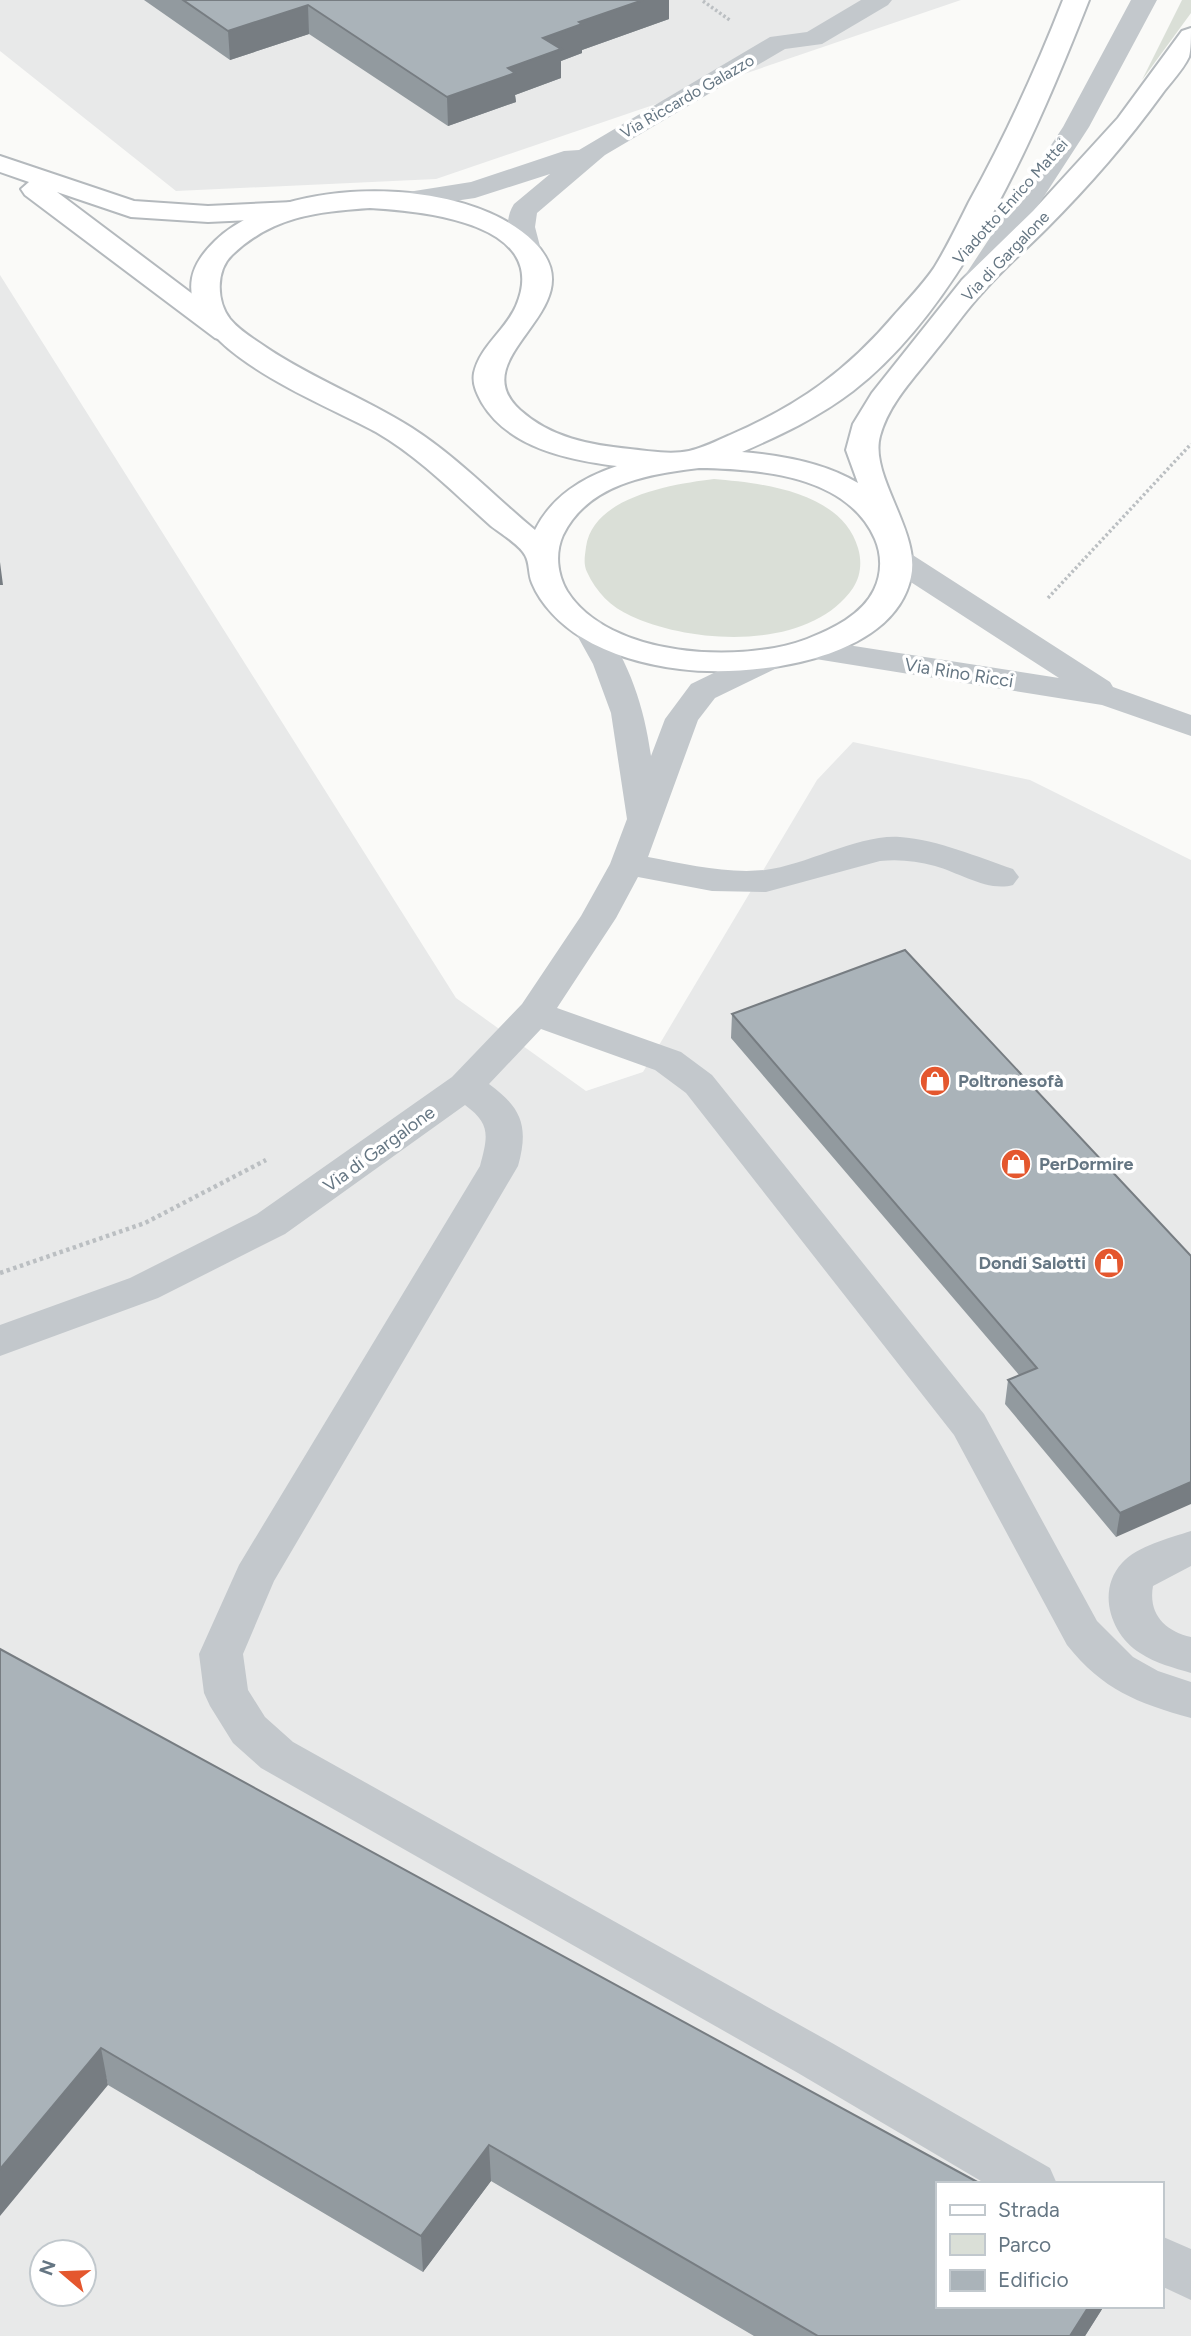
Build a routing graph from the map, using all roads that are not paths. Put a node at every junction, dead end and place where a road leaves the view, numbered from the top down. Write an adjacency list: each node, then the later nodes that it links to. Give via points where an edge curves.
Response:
1 (836, 0): 6 (street, Via Riccardo Galazzo, via 788,27)
2 (878, 0): 6 (street, Via Riccardo Galazzo, via 813,39)
3 (1076, 0): 13 (main road, Via di Gargalone, via 1007,158)
4 (1144, 0): 7 (street, Viadotto Enrico Mattei)
5 (1191, 36): 14 (main road, Via di Gargalone, via 1127,124 1043,217)
6 (779, 42): 8 (street, Via Riccardo Galazzo)
7 (1076, 127): 13 (street, Viadotto Enrico Mattei); 14 (street, Viadotto Enrico Mattei)
8 (596, 149): 10 (street, Via Riccardo Galazzo, via 475,190); 12 (street, Via Riccardo Galazzo, via 524,210 521,227)
9 (1, 164): 11 (main road, via 131,209 208,214); 15 (main road)
10 (399, 201): 11 (main road, via 337,202); 12 (main road, via 478,217 500,226)
11 (293, 209): 15 (main road, via 241,229 206,268 210,310)
12 (527, 250): 16 (main road, via 539,279 527,316 491,361 488,384 495,405 568,448 601,455)
13 (944, 275): 16 (main road, Via di Gargalone, via 875,356 842,385 764,433)
14 (972, 286): 17 (main road, Via di Gargalone, via 867,424 861,450)
15 (225, 332): 18 (main road, via 289,377 401,434)
16 (685, 460): 17 (main road, via 756,461 814,475 860,499 877,514); 18 (main road, via 619,474 577,497 550,526)
17 (894, 545): 20 (main road, via 898,573 875,612 854,629); 22 (street, Via Rino Ricci, via 930,584)
18 (541, 552): 19 (main road, via 545,579 561,605)
19 (589, 628): 21 (main road, via 671,658); 24 (street, Via di Gargalone, via 610,664 628,713)
20 (808, 649): 21 (main road); 22 (street, Via Rino Ricci)
21 (769, 659): 24 (street, Via di Gargalone, via 703,691 682,719)
22 (1109, 696): 23 (street, Via Rino Ricci)
23 (1191, 726)
24 (643, 823): 25 (street, Via di Gargalone)
25 (628, 864): 26 (street, via 712,880 766,881 899,848 940,856); 27 (street, Via di Gargalone)
26 (1001, 877)
27 (535, 1013): 28 (street, Via di Gargalone); 32 (street, via 668,1061 699,1084 969,1425 1082,1633 1102,1660 1126,1677)
28 (465, 1086): 29 (street, Via di Gargalone, via 271,1224 144,1288); 33 (street, via 503,1118 507,1131 499,1166 254,1577 221,1654 226,1693 249,1730 277,1755)
29 (0, 1341)
30 (1191, 1548): 31 (street, via 1143,1570 1135,1577 1130,1600 1144,1634 1164,1647)
31 (1191, 1655)
32 (1191, 1700)
33 (1029, 2182)
34 (1163, 2260): 35 (street)
35 (1191, 2276)

